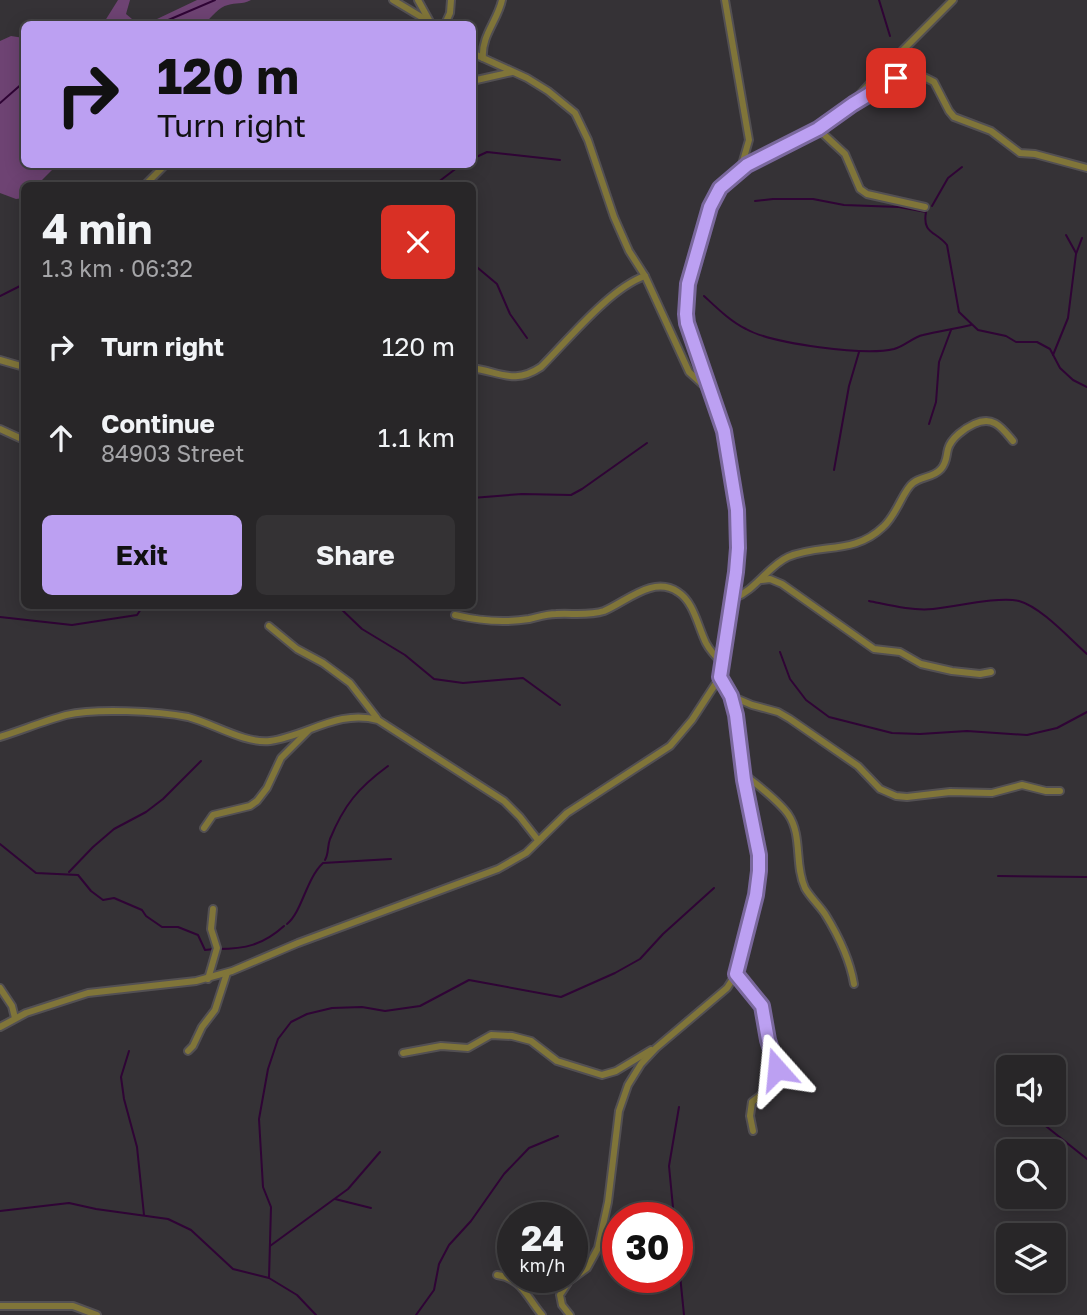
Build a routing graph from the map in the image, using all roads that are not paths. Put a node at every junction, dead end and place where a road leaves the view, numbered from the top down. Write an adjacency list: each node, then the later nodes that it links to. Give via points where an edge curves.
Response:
1 (393, 0): 7 (street)
2 (418, 0): 8 (street)
3 (451, 0): 9 (street)
4 (502, 0): 11 (street, via 485,38)
5 (725, 0): 18 (street, via 749,140)
6 (953, 0): 14 (street)
7 (428, 21)
8 (430, 21)
9 (446, 21)
10 (476, 55): 11 (street)
11 (483, 58): 12 (street)
12 (514, 71): 13 (street); 21 (street, via 575,113 626,243)
13 (476, 80)
14 (853, 104): 15 (street); 17 (street, via 907,74 931,79 954,117 991,131 1020,153)
15 (818, 129): 18 (street); 20 (street, via 845,154 867,194)
16 (162, 168): 19 (street)
17 (1087, 168)
18 (741, 170): 25 (street, via 720,188 710,207 686,299 687,323)
19 (148, 182)
20 (925, 207)
21 (645, 276): 24 (street, via 612,296 530,374 513,377); 25 (street, via 689,372)
22 (0, 360): 23 (street)
23 (21, 366)
24 (476, 369)
25 (712, 392): 30 (street, via 724,431 737,510)
26 (0, 429): 27 (street)
27 (21, 439)
28 (1013, 441): 29 (street, via 994,421 975,423 951,442 938,473 912,484 895,515 872,536 841,548 788,557)
29 (761, 580): 30 (street); 34 (street, via 782,584 879,651 900,652 920,664 952,671)
30 (733, 598): 33 (street)
31 (455, 615): 33 (street, via 491,621 596,613 659,586 679,592 687,600 707,645)
32 (269, 626): 37 (street, via 350,683)
33 (723, 664): 35 (street)
34 (991, 672)
35 (720, 677): 36 (street); 43 (street, via 670,746 567,813)
36 (731, 696): 40 (street); 41 (street, via 790,719 858,765 880,789 896,796 992,793 1022,785)
37 (378, 720): 38 (street, via 346,718); 43 (street, via 504,801)
38 (312, 727): 39 (street, via 269,741 181,716 115,712 69,714); 42 (street, via 281,758 257,801 213,815)
39 (0, 737)
40 (744, 774): 46 (street, via 759,871); 48 (street, via 793,823 805,887 836,934)
41 (1060, 791)
42 (204, 828)
43 (538, 840): 45 (street, via 498,869)
44 (213, 909): 47 (street, via 211,929 217,948)
45 (227, 973): 47 (street); 53 (street, via 215,1010)
46 (736, 974): 52 (street, via 720,996); 55 (street, via 762,1006 779,1074 773,1086 752,1102)
47 (208, 979): 50 (street, via 88,993)
48 (854, 984)
49 (0, 988): 50 (street)
50 (15, 1018): 51 (street)
51 (0, 1027)
52 (656, 1048): 54 (street, via 602,1075 557,1061 531,1041 512,1036 491,1035 468,1048 441,1046); 60 (street, via 632,1076 622,1098 600,1239 587,1268 560,1295)
53 (188, 1051)
54 (403, 1053)
55 (753, 1131)
56 (526, 1293): 59 (street)
57 (0, 1306): 58 (street, via 73,1306)
58 (97, 1315)
59 (542, 1315)
60 (570, 1315)

